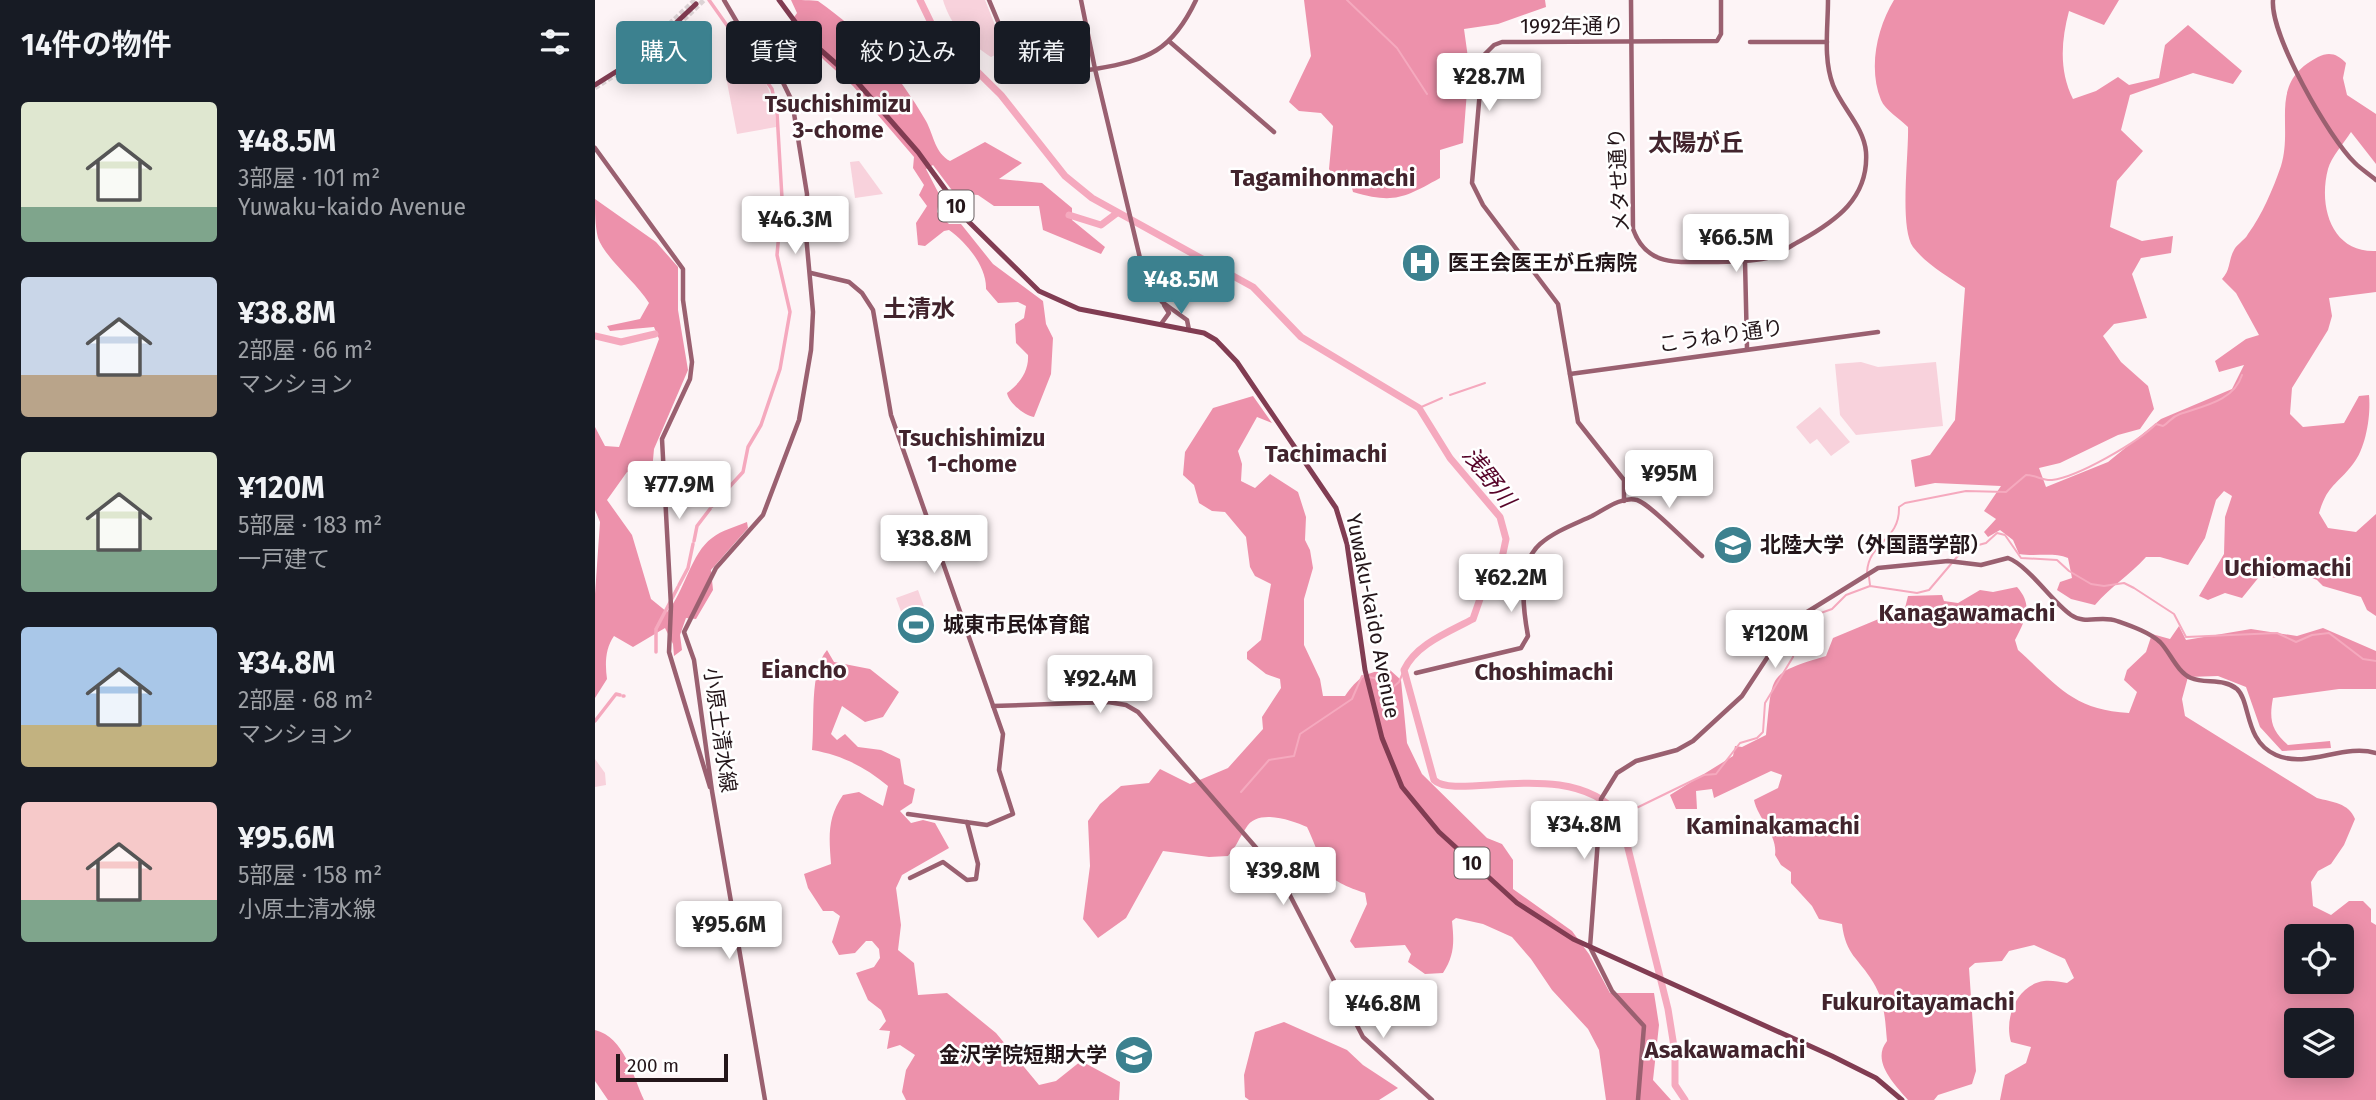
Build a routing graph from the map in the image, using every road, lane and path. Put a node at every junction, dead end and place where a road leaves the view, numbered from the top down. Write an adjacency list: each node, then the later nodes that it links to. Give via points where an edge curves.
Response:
1 (724, 0): 21 (street, 小原土清水線, via 744,34 771,58 792,101 807,194)
2 (779, 0): 23 (main road, Yuwaku-kaido Avenue / 10, via 807,38 857,82 918,152 969,222 1030,284 1079,309)
3 (989, 0): 15 (street, via 1022,79)
4 (1081, 0): 15 (street)
5 (1196, 0): 12 (street)
6 (1631, 0): 11 (street, メタせ通り)
7 (1721, 0): 11 (street, 1992年通り, via 1717,41)
8 (1828, 0): 14 (street, メタせ通り)
9 (2273, 0): 19 (street, via 2276,27 2299,76 2354,162)
10 (696, 4): 16 (main road, via 641,56)
11 (1632, 41): 20 (street, メタせ通り, via 1637,240 1658,260); 27 (street, 1992年通り, via 1502,42 1483,56 1472,183 1483,205 1558,304)
12 (1170, 42): 15 (street, via 1142,60); 17 (street)
13 (1750, 42): 14 (street)
14 (1828, 42): 20 (street, メタせ通り, via 1833,86 1865,150 1859,190 1837,218 1771,257)
15 (1095, 69): 22 (street, via 1145,279)
16 (595, 85)
17 (1274, 132)
18 (595, 148): 33 (street, via 683,269 691,371 662,439 671,606 669,652)
19 (2376, 180)
20 (1745, 261): 26 (street)
21 (811, 273): 31 (street, via 849,282 873,310 891,415); 33 (street, 小原土清水線, via 809,374 790,445 759,522 721,561 685,627 685,642 694,660)
22 (1162, 302): 23 (street, via 1169,313); 24 (street, via 1187,320)
23 (1161, 324): 24 (main road, Yuwaku-kaido Avenue / 10)
24 (1189, 330): 37 (main road, Yuwaku-kaido Avenue / 10, via 1216,340 1237,362 1336,508 1347,544 1368,686 1402,787 1439,832 1517,903)
25 (1878, 332): 26 (street, こうねり通り)
26 (1747, 348): 27 (street, こうねり通り)
27 (1570, 374): 28 (street, 1992年通り, via 1577,422 1624,480)
28 (1624, 500): 29 (street, via 1642,503); 30 (street, via 1560,531 1532,554 1524,591 1528,636 1521,648)
29 (1702, 556)
30 (1416, 673)
31 (993, 706): 35 (street, via 1004,741 999,770 1013,814 986,825); 39 (street, via 1108,702 1138,712 1279,874 1363,1037)
32 (2376, 753): 37 (street, via 2363,750 2301,758 2275,755 2251,727 2241,694 2229,685 2184,673 2157,639 2143,632 2108,618 2071,615 2008,558 1981,565 1948,561 1878,568 1799,617 1742,696 1693,741 1627,766 1606,789 1600,813)
33 (712, 791): 38 (street, 小原土清水線)
34 (908, 814): 35 (street)
35 (967, 821): 36 (street, via 978,864 976,879 967,880 943,862)
36 (910, 878)
37 (1590, 947): 40 (street, via 1612,991 1644,1026); 41 (main road, Yuwaku-kaido Avenue / 10, via 1864,1072)
38 (765, 1100)
39 (1433, 1100)
40 (1639, 1100)
41 (1902, 1100)

